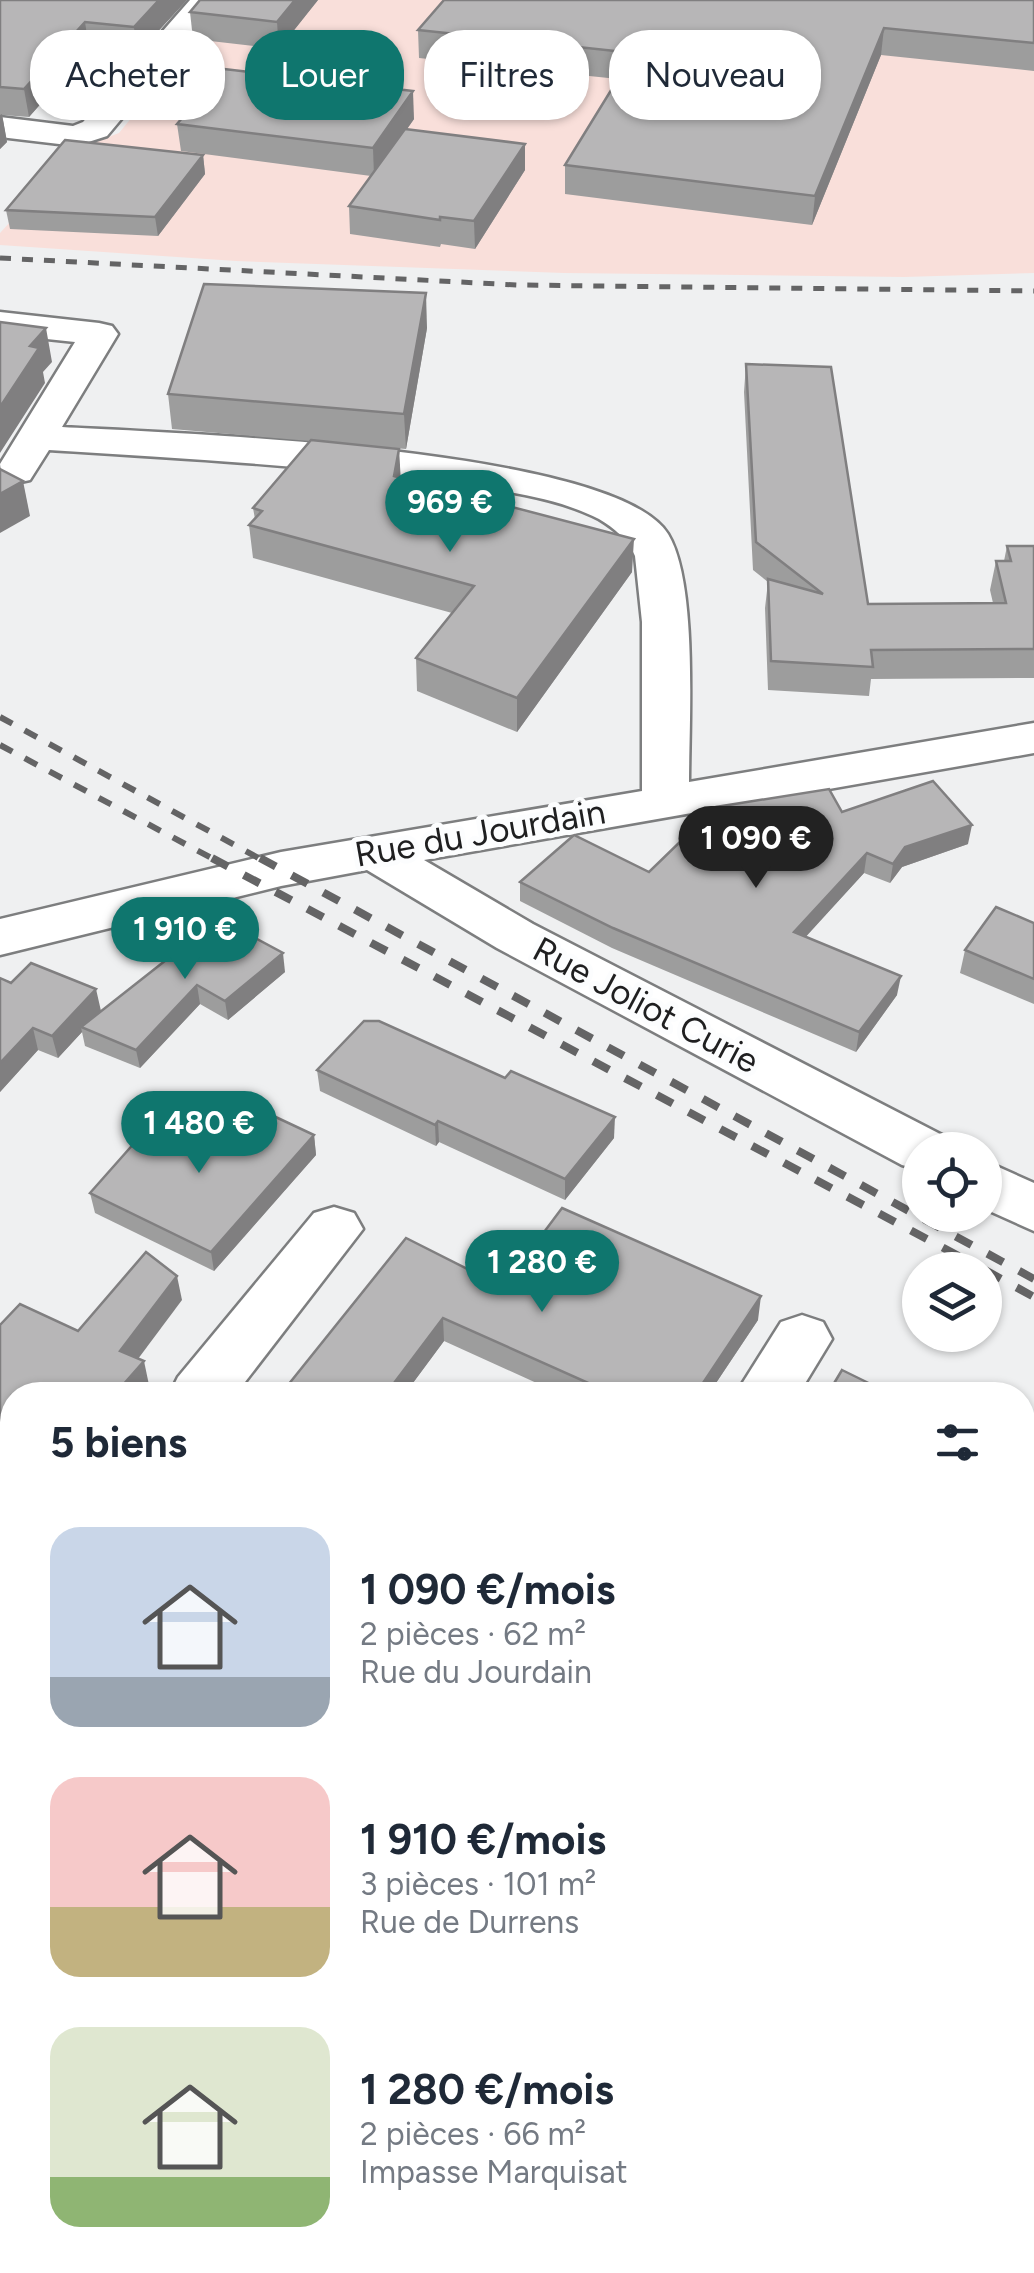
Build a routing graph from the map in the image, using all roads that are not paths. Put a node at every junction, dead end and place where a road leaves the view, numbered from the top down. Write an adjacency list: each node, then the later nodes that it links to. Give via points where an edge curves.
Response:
1 (206, 0): 2 (street, via 95,129 76,136)
2 (0, 127)
3 (0, 322): 5 (street, via 99,334 26,454 466,471 597,501 633,519 648,536 660,578)
4 (1034, 738): 5 (street, Rue du Jourdain)
5 (666, 800): 6 (street, Rue du Jourdain)
6 (375, 853): 7 (street, Rue du Jourdain); 8 (street, Rue Joliot Curie, via 515,936)
7 (0, 937)
8 (902, 1139)
9 (1002, 1192): 10 (street)
10 (1034, 1209)
11 (334, 1229): 13 (street)
12 (802, 1339): 14 (street)
13 (210, 1382)
14 (774, 1382)

